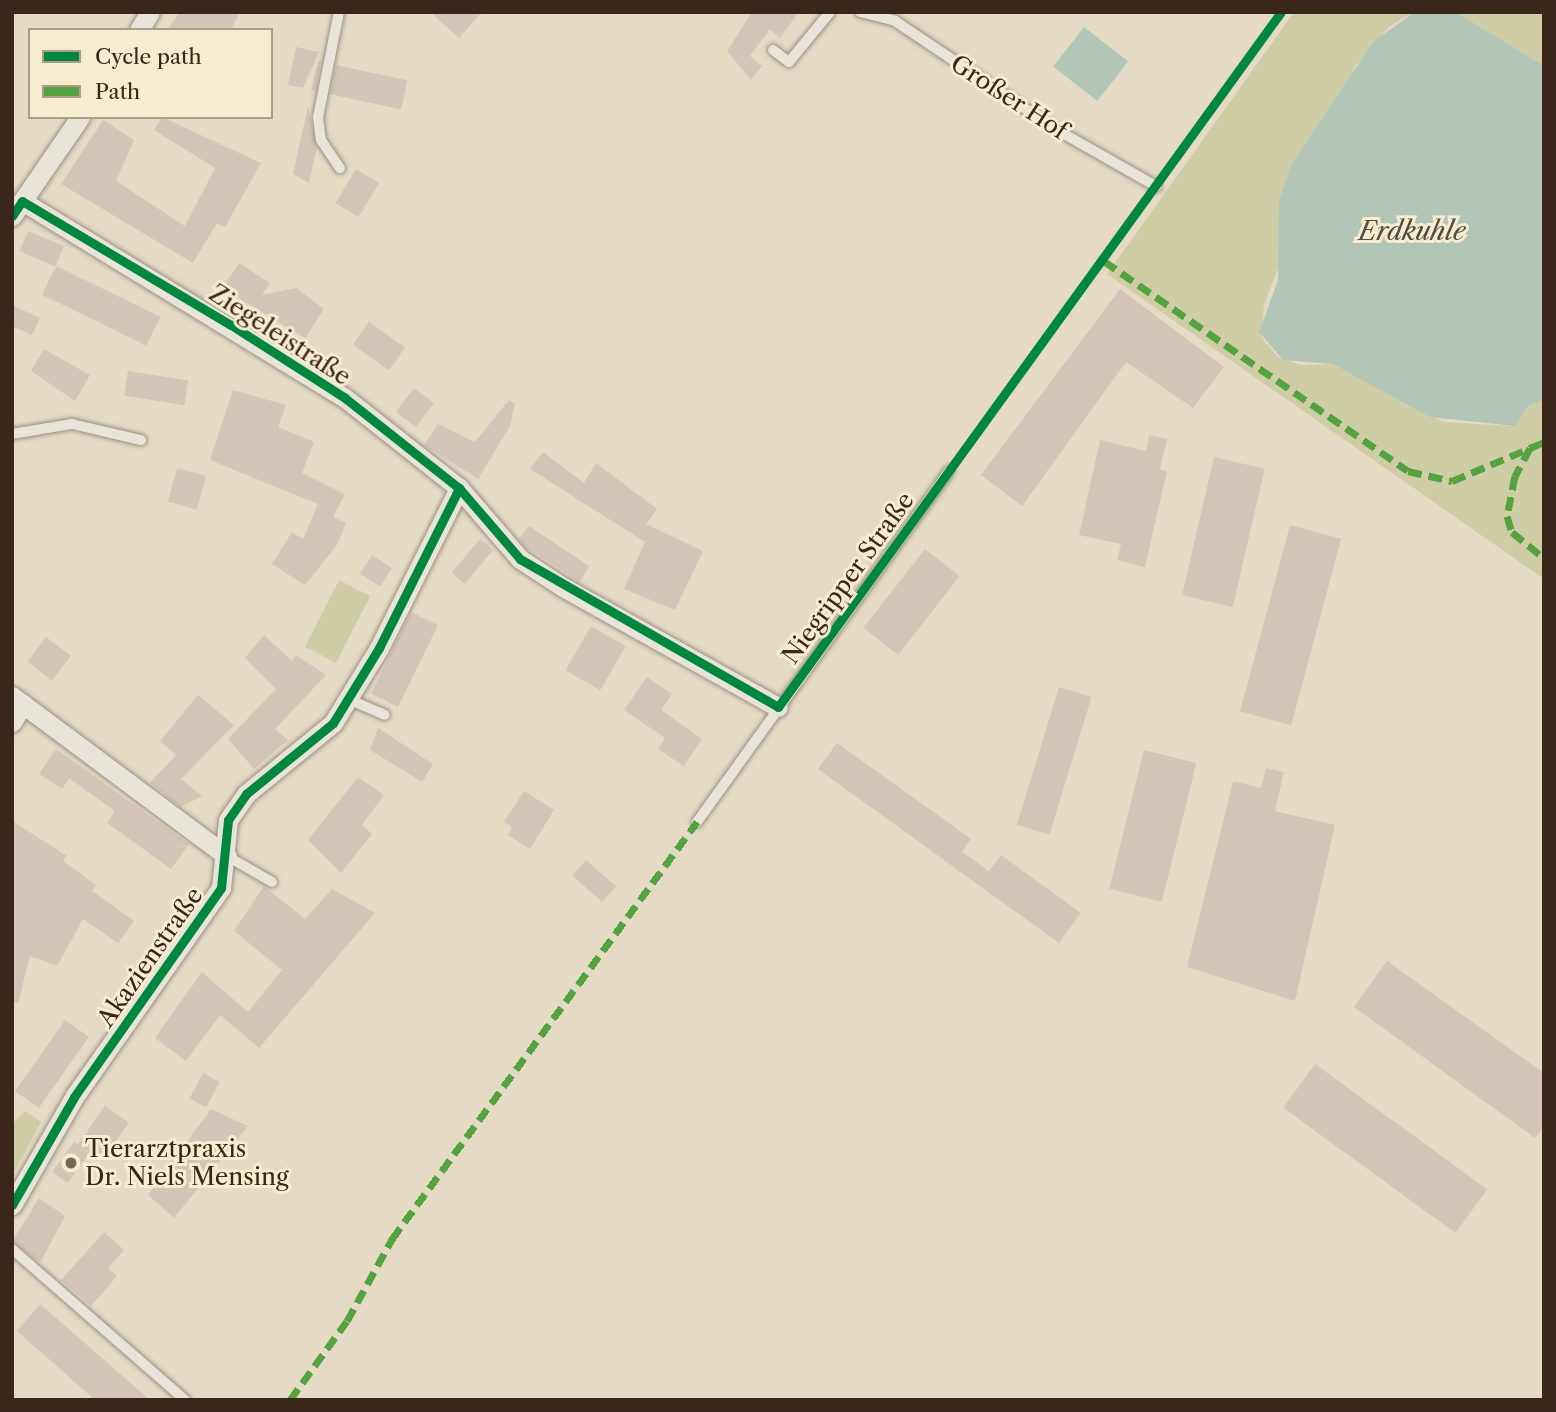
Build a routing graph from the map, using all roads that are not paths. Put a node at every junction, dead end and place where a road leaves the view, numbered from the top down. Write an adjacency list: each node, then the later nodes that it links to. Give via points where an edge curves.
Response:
1 (150, 12): 5 (street)
2 (339, 12): 8 (lane, via 318,117 321,140)
3 (830, 12): 6 (lane, via 789,62)
4 (860, 12): 9 (lane, Großer Hof, via 895,21 1059,131)
5 (140, 28)
6 (773, 50)
7 (79, 119): 10 (street)
8 (340, 168)
9 (1156, 186)
10 (17, 208): 14 (street, Ziegeleistraße, via 345,398)
11 (12, 434): 12 (lane, via 72,424)
12 (141, 440)
13 (949, 471): 17 (lane, Niegripper Straße)
14 (459, 488): 15 (street, Akazienstraße); 17 (street, Ziegeleistraße, via 520,558)
15 (348, 699): 18 (lane); 21 (street, Akazienstraße, via 333,723 246,794 228,820)
16 (18, 700): 19 (street); 21 (street)
17 (778, 707): 20 (lane, Niegripper Straße)
18 (385, 715)
19 (12, 722)
20 (697, 822)
21 (227, 856): 22 (lane); 23 (street, Akazienstraße, via 221,888 74,1097)
22 (272, 882)
23 (12, 1205)
24 (12, 1249): 25 (lane)
25 (185, 1400)

